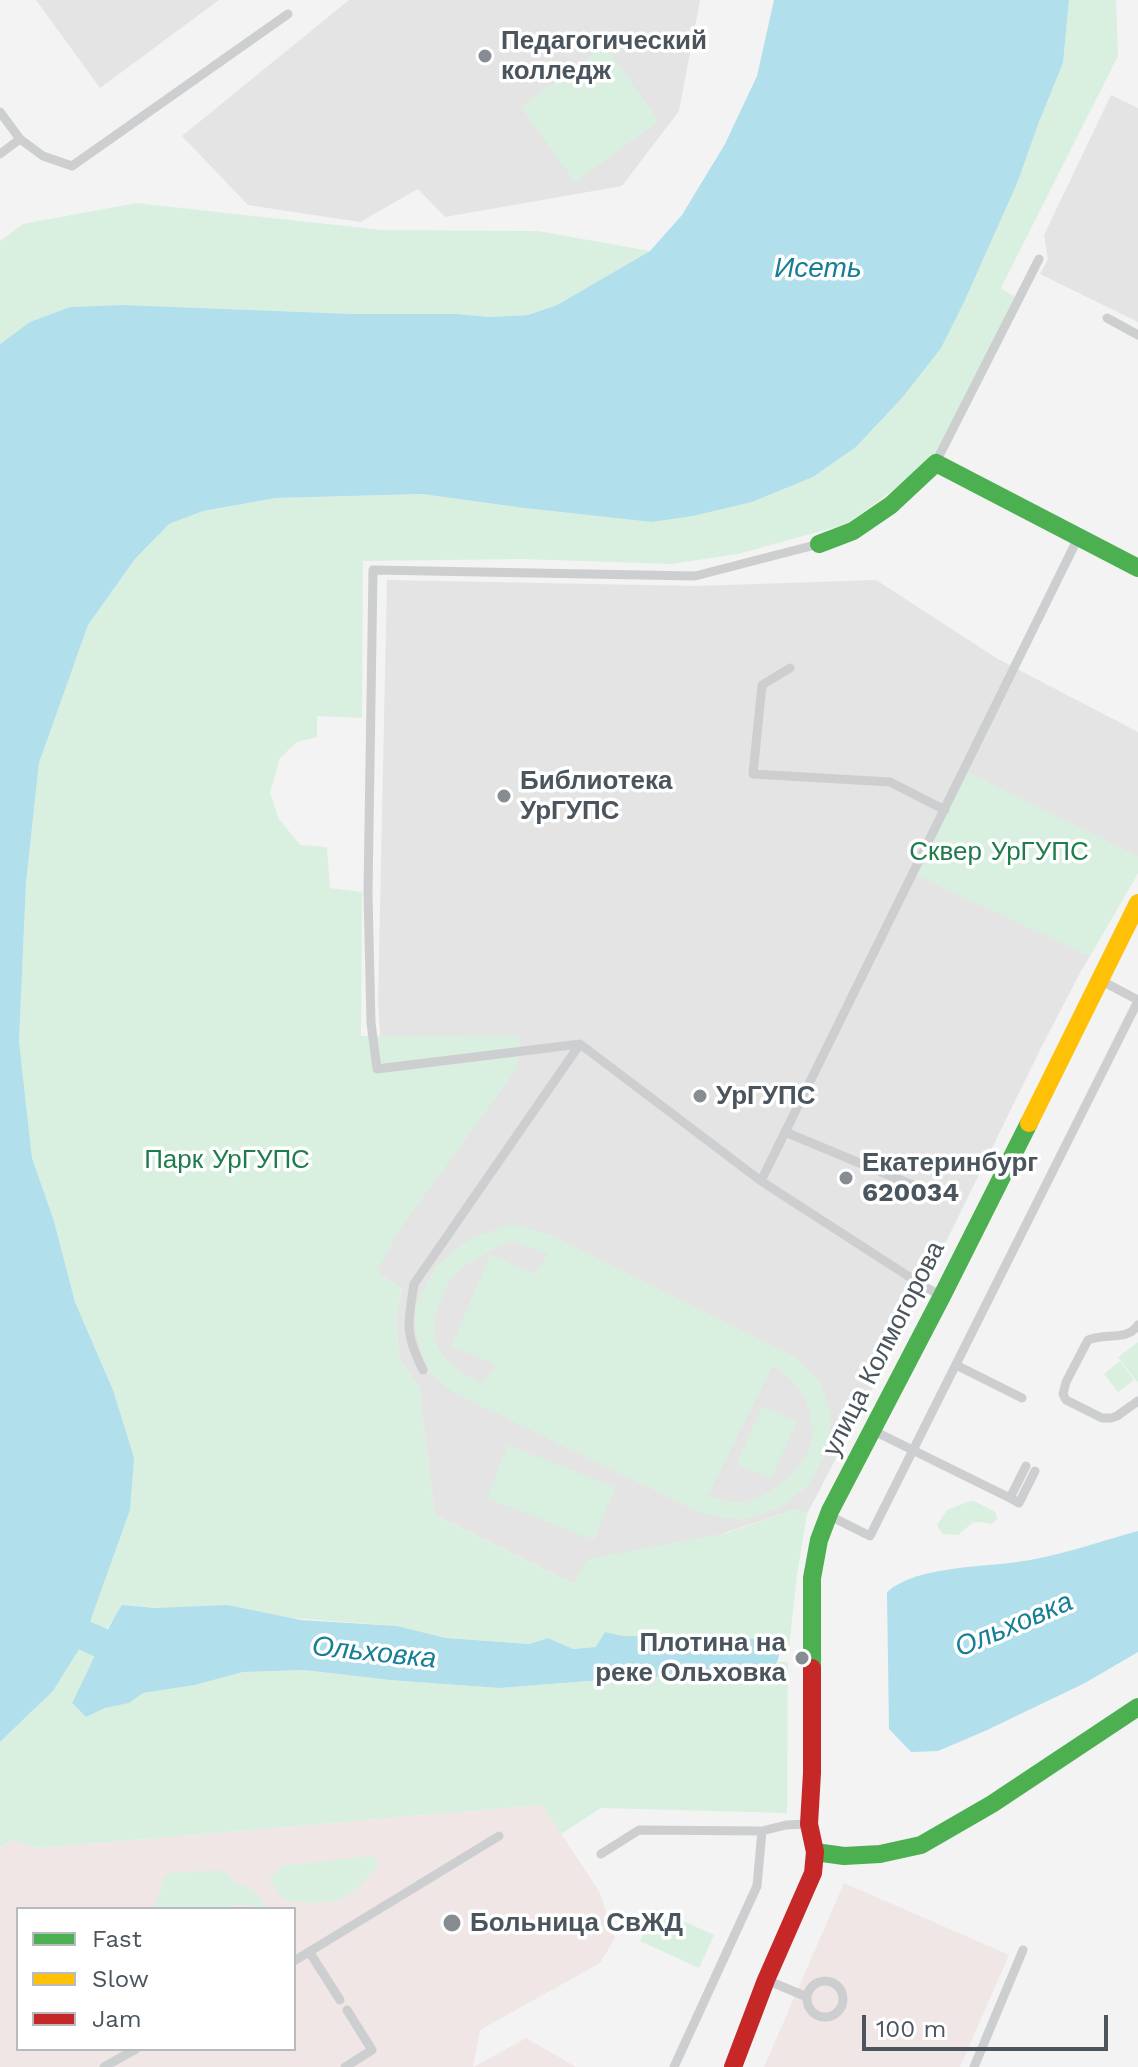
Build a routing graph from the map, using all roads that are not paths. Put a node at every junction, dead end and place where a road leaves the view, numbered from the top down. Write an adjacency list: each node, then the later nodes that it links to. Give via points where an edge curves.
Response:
1 (288, 14): 3 (lane, via 72,166 43,156)
2 (0, 112): 3 (lane)
3 (20, 139): 4 (lane)
4 (0, 154)
5 (1039, 259): 8 (lane)
6 (1107, 318): 7 (lane)
7 (1138, 335)
8 (936, 463): 9 (street); 10 (street, via 891,505 853,531)
9 (1078, 537): 11 (street); 13 (lane)
10 (819, 544): 17 (lane, via 695,576 373,570 368,893 377,1069)
11 (1138, 568)
12 (790, 668): 13 (lane, via 762,685 753,774 890,782)
13 (945, 810): 18 (lane)
14 (1138, 903): 15 (street, улица Колмогорова)
15 (1099, 979): 16 (lane); 21 (street, улица Колмогорова)
16 (1138, 1001): 23 (lane)
17 (580, 1044): 19 (lane); 24 (lane, via 414,1284 408,1326)
18 (785, 1132): 19 (lane); 20 (lane)
19 (761, 1181): 21 (lane)
20 (939, 1196)
21 (942, 1296): 27 (street, улица Колмогорова)
22 (1138, 1325): 26 (lane, via 1129,1334 1088,1340 1063,1394 1102,1418 1117,1416)
23 (956, 1365): 25 (lane); 28 (lane)
24 (423, 1370)
25 (1022, 1398)
26 (1138, 1401)
27 (871, 1429): 28 (lane); 30 (street, улица Колмогорова)
28 (913, 1450): 29 (lane, via 1019,1503); 30 (lane, via 870,1536)
29 (1030, 1468)
30 (828, 1515): 32 (street, улица Колмогорова, via 812,1578)
31 (1138, 1707): 35 (street, via 921,1845 880,1854)
32 (809, 1824): 33 (lane); 35 (street, улица Колмогорова)
33 (762, 1831): 36 (lane, via 639,1830); 47 (lane, via 757,1886)
34 (499, 1836): 38 (lane)
35 (815, 1852): 40 (street, via 813,1873)
36 (601, 1854)
37 (1023, 1950): 49 (lane)
38 (310, 1953): 39 (lane); 42 (lane)
39 (296, 1960)
40 (766, 1980): 41 (lane); 48 (street)
41 (807, 1997)
42 (340, 2000)
43 (347, 2010): 46 (lane, via 372,2050)
44 (132, 2051): 45 (lane)
45 (104, 2067)
46 (345, 2067)
47 (674, 2067)
48 (733, 2067)
49 (974, 2067)

